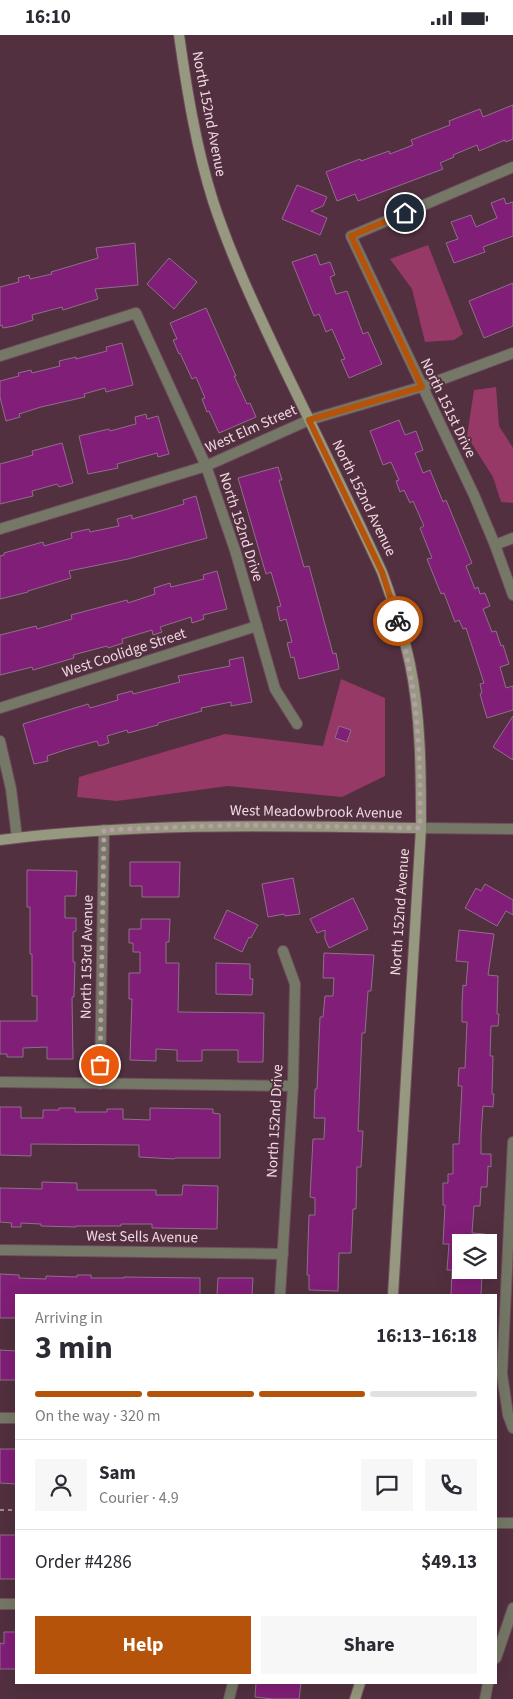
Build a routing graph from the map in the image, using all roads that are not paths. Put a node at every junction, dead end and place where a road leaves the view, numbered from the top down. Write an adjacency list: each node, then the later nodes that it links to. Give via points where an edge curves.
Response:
1 (179, 35): 6 (street, North 152nd Avenue, via 197,145 214,202 247,290)
2 (513, 167): 5 (street, North 151st Drive, via 351,236)
3 (513, 353): 5 (street, West Elm Street)
4 (0, 355): 7 (street, North 152nd Drive, via 136,313)
5 (422, 387): 6 (street, West Elm Street); 10 (street, North 151st Drive)
6 (309, 420): 7 (street, West Elm Street); 16 (street, North 152nd Avenue, via 382,572 404,641 416,706)
7 (206, 466): 8 (street, West Elm Street); 12 (street, North 152nd Drive)
8 (0, 529)
9 (513, 538): 10 (street)
10 (495, 545): 11 (street, North 151st Drive)
11 (513, 595)
12 (257, 626): 13 (street, West Coolidge Street); 14 (street, North 152nd Drive, via 275,689)
13 (0, 708)
14 (297, 725)
15 (0, 741): 19 (street, via 11,789)
16 (420, 828): 17 (street, West Meadowbrook Avenue); 18 (street, West Meadowbrook Avenue, via 239,825); 30 (street, North 152nd Avenue)
17 (513, 829)
18 (104, 830): 19 (street, West Meadowbrook Avenue); 23 (street, North 153rd Avenue)
19 (17, 838): 20 (street, West Meadowbrook Avenue)
20 (0, 840)
21 (283, 951): 24 (street, North 152nd Drive, via 295,984)
22 (0, 1083): 23 (street)
23 (100, 1084): 24 (street)
24 (293, 1086): 27 (street, North 152nd Drive)
25 (513, 1142): 28 (street)
26 (0, 1250): 27 (street, West Sells Avenue)
27 (283, 1254): 29 (street, North 152nd Drive)
28 (510, 1268): 33 (street, via 502,1374)
29 (280, 1294)
30 (393, 1294)
31 (0, 1418): 32 (street)
32 (15, 1418)
33 (513, 1428)
34 (497, 1523): 35 (street)
35 (513, 1523)
36 (0, 1604): 37 (street)
37 (15, 1604)
38 (513, 1608): 39 (street)
39 (497, 1655)
40 (233, 1684): 43 (street)
41 (360, 1684): 44 (street)
42 (488, 1684): 45 (street)
43 (228, 1699)
44 (355, 1699)
45 (485, 1699)

